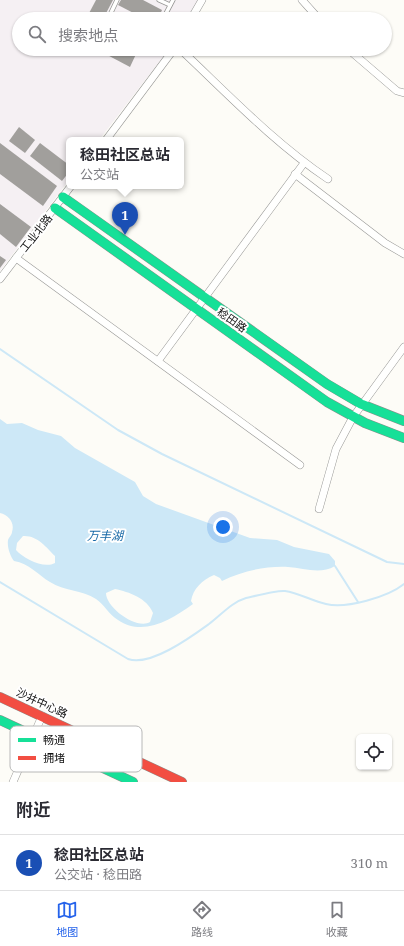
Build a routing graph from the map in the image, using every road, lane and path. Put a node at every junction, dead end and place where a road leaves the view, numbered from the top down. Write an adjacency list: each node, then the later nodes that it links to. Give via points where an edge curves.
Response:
1 (117, 0): 7 (lane)
2 (160, 0): 6 (lane)
3 (173, 0): 6 (lane)
4 (202, 0): 9 (street)
5 (302, 0): 10 (street)
6 (170, 6): 8 (lane)
7 (111, 12)
8 (167, 12)
9 (196, 12)
10 (313, 12)
11 (169, 56): 15 (street)
12 (187, 56): 16 (street, via 272,137)
13 (356, 56): 14 (street)
14 (404, 93)
15 (108, 137)
16 (304, 163): 17 (street); 18 (street)
17 (295, 174): 22 (street, via 385,243); 25 (street)
18 (328, 179)
19 (69, 189): 20 (street, 工业北路)
20 (63, 197): 21 (street, 工业北路); 25 (street, 稔田路)
21 (55, 208): 23 (street, 工业北路); 26 (street, 稔田路)
22 (404, 254)
23 (16, 258): 24 (street, 工业北路); 28 (street)
24 (0, 279)
25 (205, 298): 26 (street); 29 (street, 稔田路, via 327,384)
26 (196, 309): 28 (street); 30 (street, 稔田路, via 320,397)
27 (404, 347): 29 (street)
28 (158, 361): 33 (street)
29 (362, 404): 30 (street); 31 (street, 稔田路)
30 (353, 417): 32 (street, 稔田路); 34 (street, via 334,454)
31 (404, 421)
32 (404, 438)
33 (300, 465)
34 (319, 509)
35 (0, 697): 36 (street, 沙井中心路)
36 (42, 716): 39 (street); 40 (street, 沙井中心路)
37 (0, 720): 38 (street)
38 (14, 726)
39 (38, 726)
40 (63, 726)
41 (142, 763): 46 (street, 沙井中心路)
42 (17, 772): 44 (street)
43 (112, 772): 45 (street)
44 (13, 782)
45 (133, 782)
46 (182, 782)

